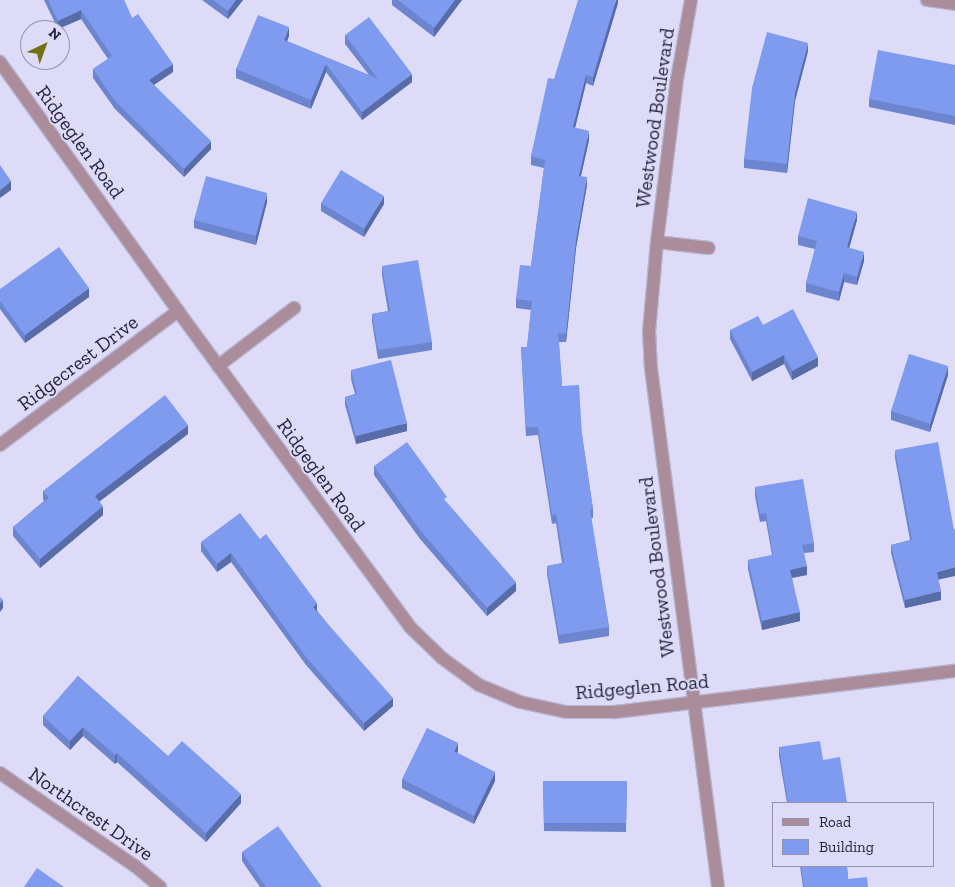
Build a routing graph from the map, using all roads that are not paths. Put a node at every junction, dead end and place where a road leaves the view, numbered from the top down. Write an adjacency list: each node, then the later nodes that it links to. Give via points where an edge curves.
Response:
1 (691, 0): 5 (street, Westwood Boulevard, via 677,79)
2 (927, 0): 3 (street)
3 (955, 4)
4 (0, 62): 8 (street, Ridgeglen Road)
5 (657, 242): 6 (street); 12 (street, Westwood Boulevard, via 649,331 651,368)
6 (709, 248)
7 (294, 308): 9 (street)
8 (178, 311): 9 (street, Ridgeglen Road); 10 (street, Ridgecrest Drive)
9 (218, 366): 12 (street, Ridgeglen Road, via 410,627 442,658 479,685 520,702 566,712 615,712)
10 (0, 445)
11 (955, 671): 12 (street, Ridgeglen Road)
12 (692, 702): 15 (street, Westwood Boulevard)
13 (0, 773): 14 (street, Northcrest Drive, via 135,866)
14 (160, 887)
15 (718, 887)

